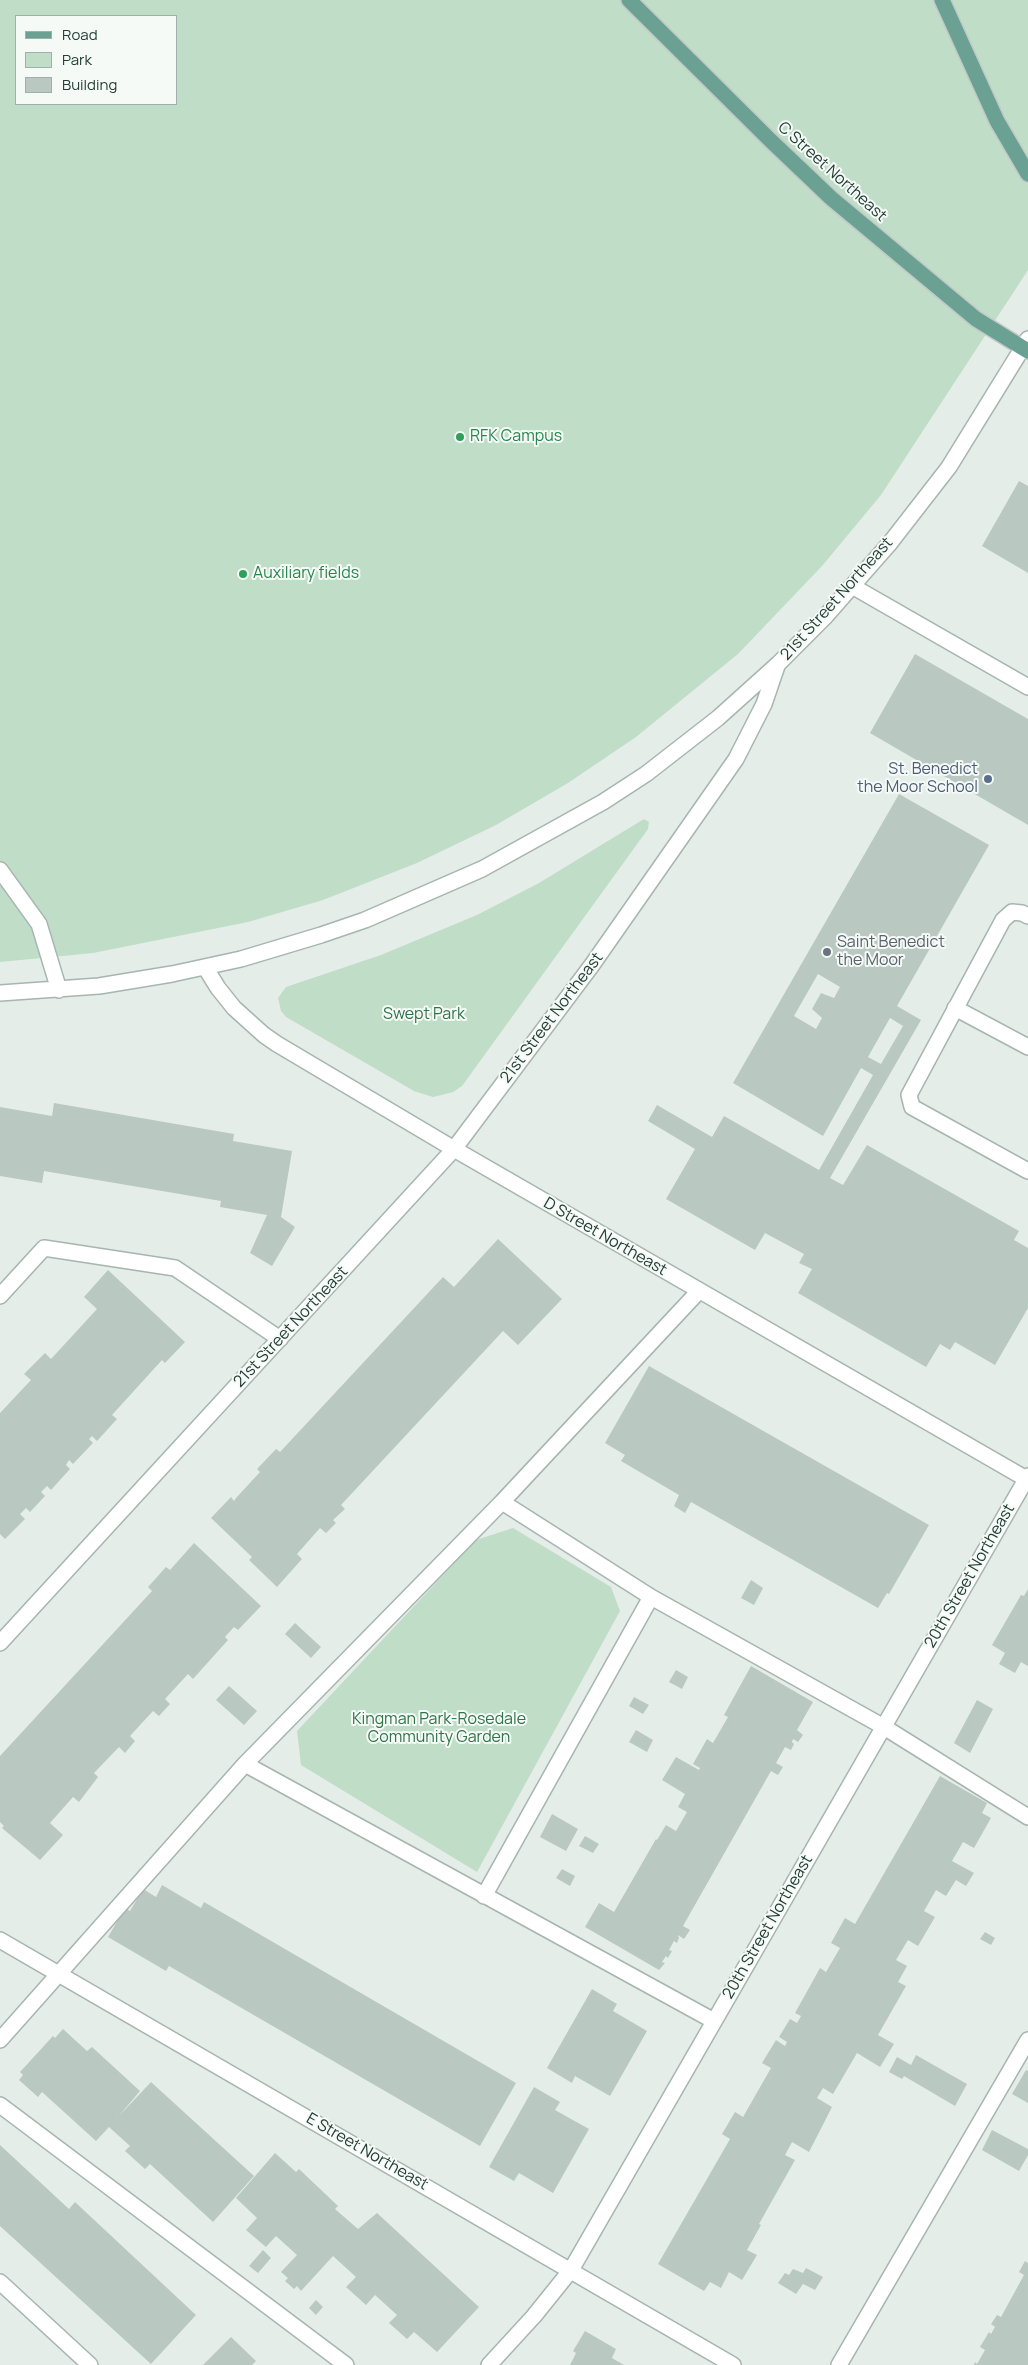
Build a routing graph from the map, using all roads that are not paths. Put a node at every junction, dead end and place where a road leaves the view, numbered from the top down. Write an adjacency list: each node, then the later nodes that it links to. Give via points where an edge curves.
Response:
1 (629, 0): 4 (main road, C Street Northeast, via 831,198 976,319)
2 (942, 0): 3 (main road, via 997,121)
3 (1028, 174)
4 (1026, 346): 5 (street, 21st Street Northeast, via 949,467)
5 (852, 586): 6 (street, 21st Street Northeast); 7 (street)
6 (778, 664): 10 (street, via 718,718 646,774 532,843 431,893 365,920 277,949); 15 (street, 21st Street Northeast, via 764,704 736,759 592,965)
7 (1028, 687)
8 (0, 870): 11 (street, via 39,924)
9 (1028, 916): 13 (street, via 1012,912 1003,920)
10 (205, 967): 11 (street); 15 (street, D Street Northeast, via 234,1008 264,1035)
11 (60, 990): 12 (street)
12 (0, 993)
13 (956, 1008): 14 (street); 16 (street, via 909,1095 912,1107)
14 (1028, 1047)
15 (454, 1149): 17 (street, D Street Northeast); 19 (street, 21st Street Northeast)
16 (1028, 1171)
17 (699, 1291): 20 (street, D Street Northeast); 21 (street)
18 (0, 1296): 19 (street, via 44,1248 176,1268)
19 (280, 1339): 23 (street, 21st Street Northeast)
20 (1027, 1478): 24 (street, 20th Street Northeast)
21 (502, 1502): 22 (street); 25 (street)
22 (651, 1597): 24 (street); 27 (street)
23 (0, 1643)
24 (884, 1727): 26 (street); 30 (street, 20th Street Northeast)
25 (245, 1764): 27 (street); 29 (street)
26 (1028, 1817)
27 (484, 1896): 30 (street)
28 (0, 1940): 29 (street, E Street Northeast)
29 (59, 1973): 31 (street); 34 (street, E Street Northeast)
30 (714, 2021): 34 (street, 20th Street Northeast)
31 (0, 2040)
32 (1028, 2040): 40 (street)
33 (0, 2105): 37 (street)
34 (571, 2270): 38 (street, 20th Street Northeast); 39 (street, E Street Northeast)
35 (0, 2282): 36 (street)
36 (90, 2365)
37 (346, 2365)
38 (490, 2365)
39 (733, 2365)
40 (839, 2365)

